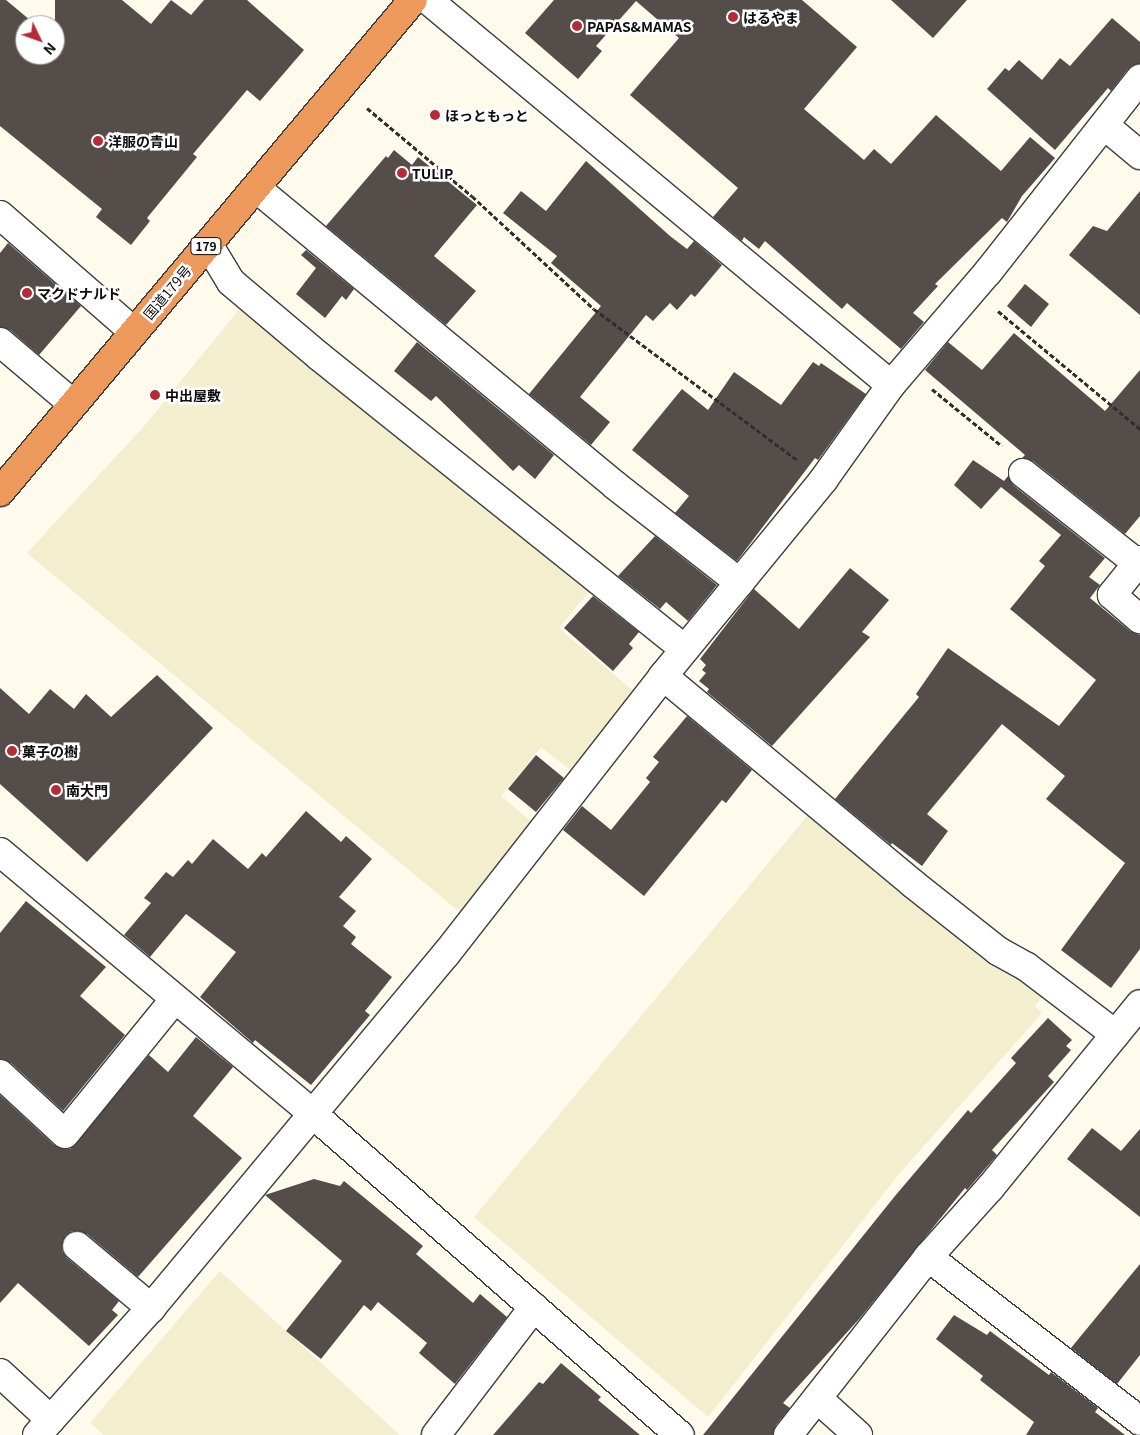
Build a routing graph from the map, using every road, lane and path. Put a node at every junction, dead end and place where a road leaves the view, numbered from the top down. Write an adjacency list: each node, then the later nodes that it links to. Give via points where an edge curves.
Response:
1 (413, 0): 4 (highway, 国道179号 / 179)
2 (428, 0): 13 (street)
3 (1140, 79): 5 (street)
4 (341, 86): 7 (highway, 国道179号 / 179); 17 (path, via 472,196 594,309)
5 (1104, 125): 6 (street); 10 (street)
6 (1140, 155)
7 (256, 188): 9 (highway, 国道179号 / 179); 20 (street, via 616,486)
8 (0, 215): 11 (street)
9 (208, 244): 11 (highway, 国道179号 / 179); 22 (street, via 231,282 312,351)
10 (973, 290): 13 (street); 15 (path)
11 (134, 332): 14 (highway, 国道179号 / 179)
12 (0, 342): 14 (street)
13 (898, 376): 16 (path, via 1027,467); 17 (street)
14 (73, 404): 18 (highway, 国道179号 / 179)
15 (1140, 429)
16 (1023, 473): 19 (street)
17 (824, 479): 20 (street)
18 (0, 492)
19 (1138, 562): 21 (street, via 1112,595)
20 (740, 583): 22 (street)
21 (1140, 618)
22 (685, 649): 23 (street)
23 (663, 676): 27 (street, via 912,883 998,951 1027,967); 29 (street, via 543,832)
24 (5, 866): 25 (street)
25 (174, 1000): 28 (street, via 65,1134); 29 (street)
26 (1140, 1004): 27 (street)
27 (1115, 1034): 31 (street, via 990,1188)
28 (0, 1074)
29 (314, 1116): 32 (street); 33 (street)
30 (77, 1246): 33 (street)
31 (928, 1257): 35 (street); 36 (street)
32 (534, 1307): 38 (street); 39 (street)
33 (151, 1308): 37 (street)
34 (0, 1373): 37 (street)
35 (818, 1399): 40 (street); 41 (street)
36 (1140, 1421)
37 (44, 1427)
38 (436, 1435)
39 (680, 1435)
40 (788, 1435)
41 (858, 1435)

